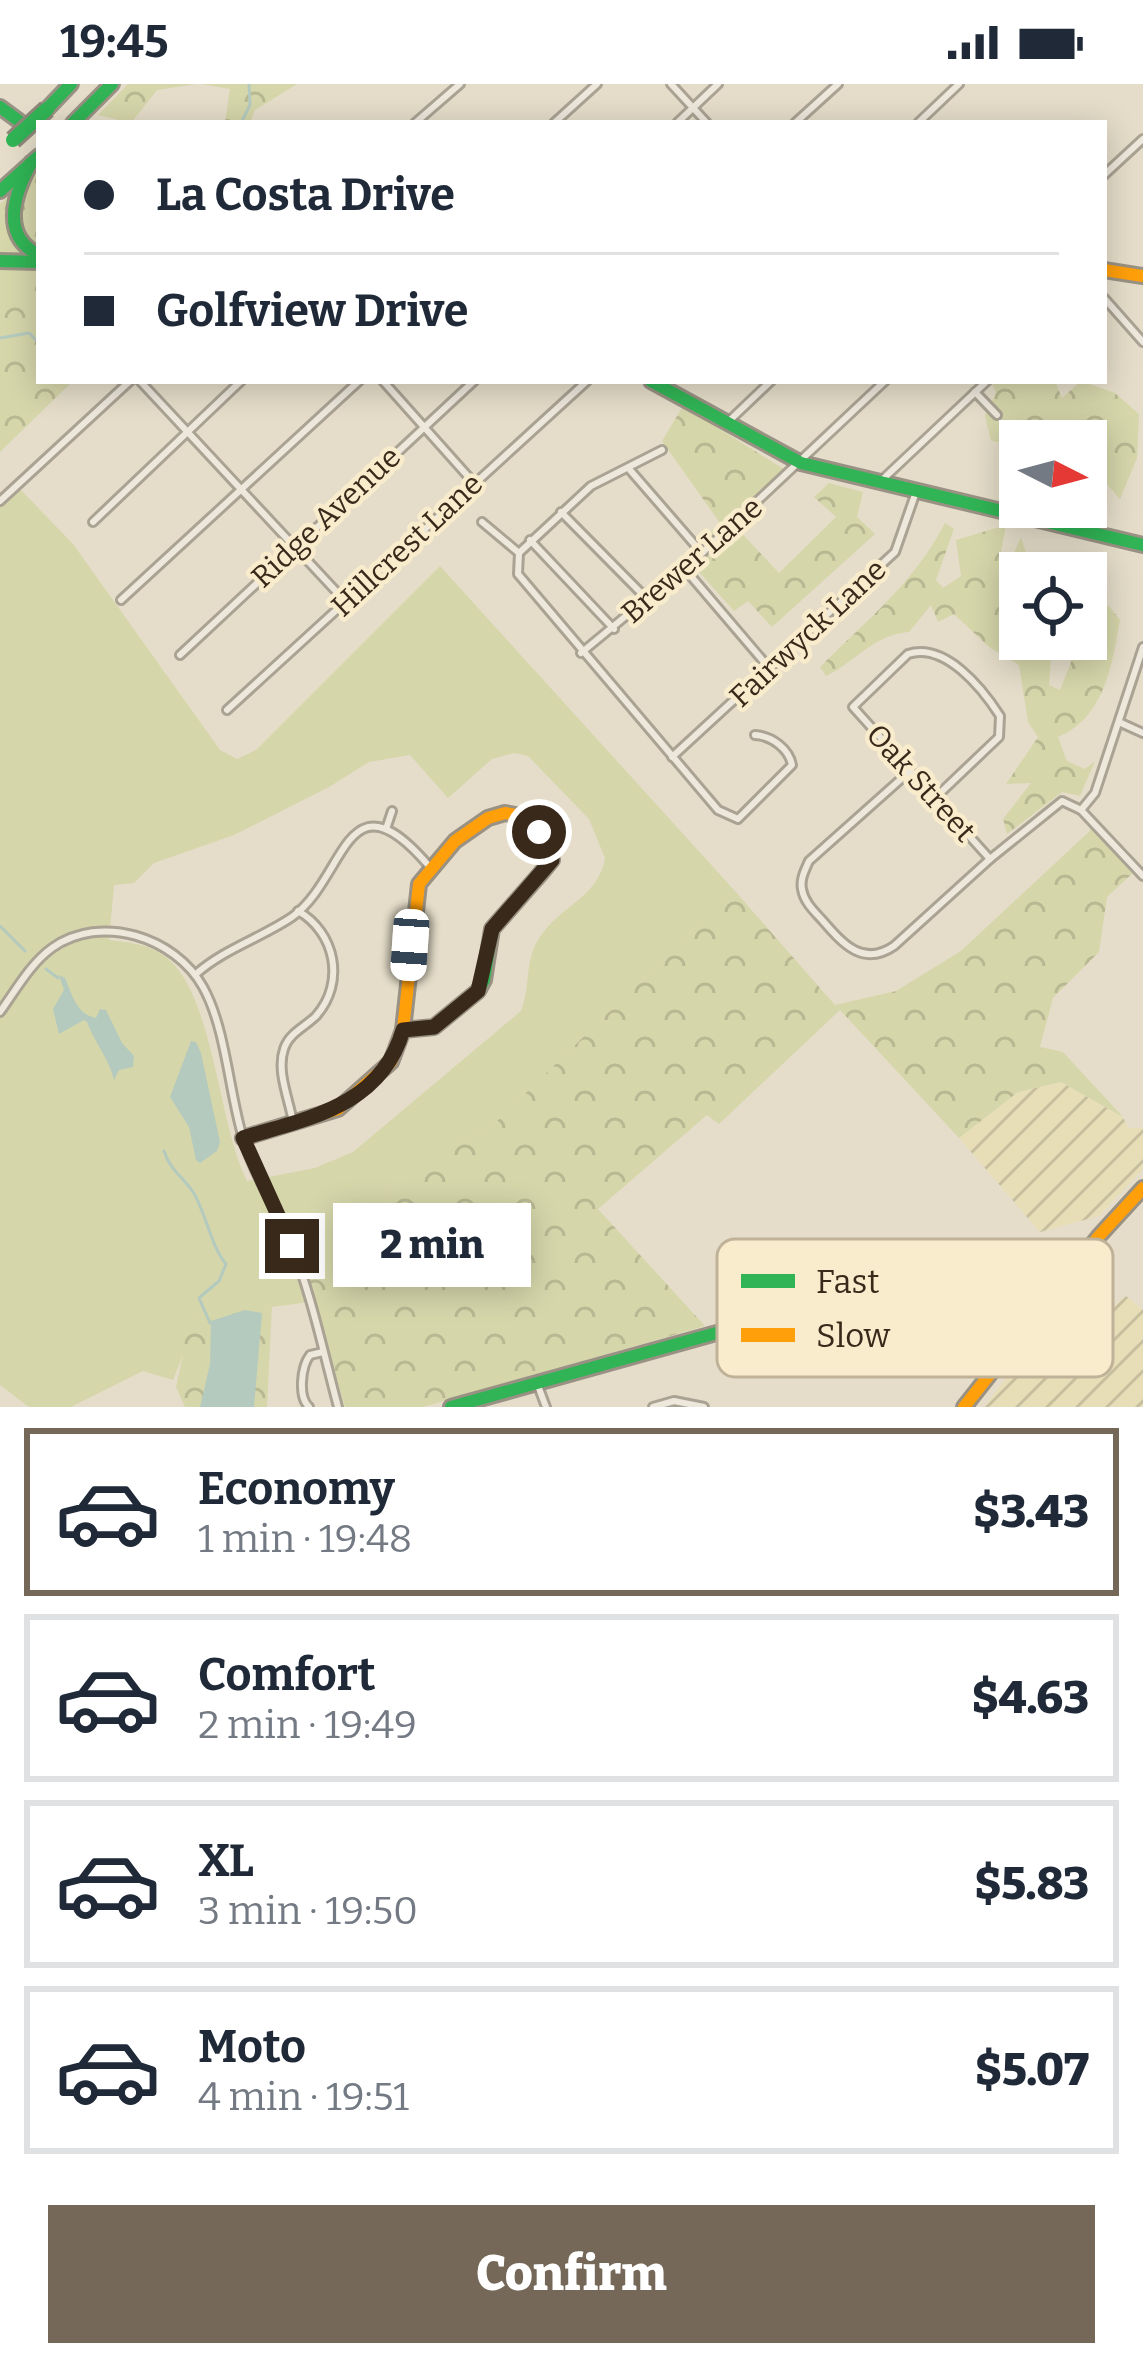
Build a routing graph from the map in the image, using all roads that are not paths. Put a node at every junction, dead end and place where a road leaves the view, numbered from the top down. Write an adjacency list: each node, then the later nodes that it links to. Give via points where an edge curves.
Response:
1 (62, 84): 10 (main road)
2 (71, 84): 10 (main road)
3 (112, 84): 14 (main road)
4 (460, 84): 15 (street)
5 (597, 84): 16 (street)
6 (671, 84): 12 (street)
7 (718, 84): 12 (street)
8 (838, 84): 19 (street)
9 (959, 84): 20 (street)
10 (50, 105): 24 (main road, bridge)
11 (0, 107): 21 (main road)
12 (693, 107): 17 (street); 18 (street)
13 (0, 118): 21 (main road)
14 (78, 118)
15 (418, 120)
16 (557, 120)
17 (680, 120)
18 (704, 120)
19 (798, 120)
20 (921, 120)
21 (19, 121): 22 (main road)
22 (36, 124)
23 (1143, 139): 26 (street)
24 (0, 152)
25 (35, 159): 27 (main road); 28 (main road, via 4,216 14,244)
26 (1107, 172)
27 (0, 191)
28 (36, 257)
29 (36, 259): 30 (main road)
30 (0, 260)
31 (1107, 271): 32 (main road)
32 (1143, 276)
33 (1107, 301): 34 (street)
34 (1143, 342)
35 (127, 384): 58 (street)
36 (143, 384): 50 (street)
37 (238, 384): 50 (street)
38 (356, 384): 56 (street)
39 (385, 384): 49 (street)
40 (471, 384): 49 (street, Ridge Avenue)
41 (584, 384): 54 (street, Hillcrest Lane)
42 (656, 384): 48 (main road)
43 (768, 384): 48 (street)
44 (882, 384): 52 (street, Brewer Lane)
45 (984, 384): 46 (street)
46 (976, 392): 47 (street); 55 (street)
47 (997, 415)
48 (727, 423): 52 (main road)
49 (423, 427): 54 (street); 64 (street, Ridge Avenue)
50 (188, 433): 56 (street); 60 (street)
51 (662, 450): 53 (street)
52 (801, 463): 55 (main road); 66 (street, Brewer Lane)
53 (629, 469): 59 (street); 66 (street)
54 (474, 483): 70 (street, Hillcrest Lane)
55 (879, 483): 57 (main road)
56 (241, 489): 64 (street); 69 (street)
57 (916, 492): 63 (main road); 75 (street, Fairwyck Lane, via 896,552)
58 (0, 501)
59 (561, 512): 62 (street); 68 (street)
60 (93, 522)
61 (482, 522): 65 (street)
62 (530, 540): 65 (street); 71 (street)
63 (1143, 545)
64 (294, 547): 70 (street); 74 (street, Ridge Avenue)
65 (519, 553): 73 (street, via 518,574)
66 (702, 553): 67 (street, Brewer Lane)
67 (684, 568): 68 (street, Brewer Lane); 75 (street)
68 (647, 599): 71 (street, Brewer Lane)
69 (122, 600)
70 (346, 602): 76 (street, Hillcrest Lane)
71 (614, 629): 73 (street, Brewer Lane)
72 (1143, 647): 77 (street)
73 (581, 653): 80 (street)
74 (180, 655)
75 (770, 669): 80 (street, Fairwyck Lane)
76 (227, 710)
77 (1121, 723): 78 (street); 83 (street)
78 (1143, 733)
79 (755, 735): 80 (street, via 768,737 792,762 735,819)
80 (672, 757)
81 (910, 771): 82 (street, Oak Street); 82 (street, Oak Street, via 853,707 917,651 940,655 1000,716 999,737); 86 (street, via 809,861 802,879 807,904 846,947 883,953)
82 (935, 798): 86 (street, Oak Street)
83 (1082, 810): 86 (street, via 1056,803); 88 (street)
84 (392, 811): 85 (street)
85 (386, 829): 87 (street); 89 (street, via 352,837)
86 (990, 859)
87 (430, 866): 92 (main road, via 414,902); 92 (main road, via 502,811 527,817 552,852 548,868 492,929 478,991 434,1027)
88 (1143, 876)
89 (298, 911): 90 (street); 93 (street, via 326,937 332,969 326,1001 284,1049)
90 (195, 974): 91 (street, via 153,941 93,932 47,951); 94 (street, via 213,1014)
91 (0, 1012)
92 (403, 1030): 93 (main road, via 376,1078 338,1108)
93 (292, 1124): 94 (main road)
94 (243, 1138): 98 (street, via 290,1240)
95 (1143, 1188): 96 (main road)
96 (1099, 1239)
97 (717, 1333): 100 (main road)
98 (323, 1352): 101 (street, via 305,1362); 102 (street)
99 (987, 1377): 107 (main road)
100 (537, 1383): 103 (main road); 104 (street)
101 (309, 1407)
102 (338, 1407)
103 (452, 1407)
104 (546, 1407)
105 (653, 1407): 106 (street)
106 (704, 1407)
107 (964, 1407)

